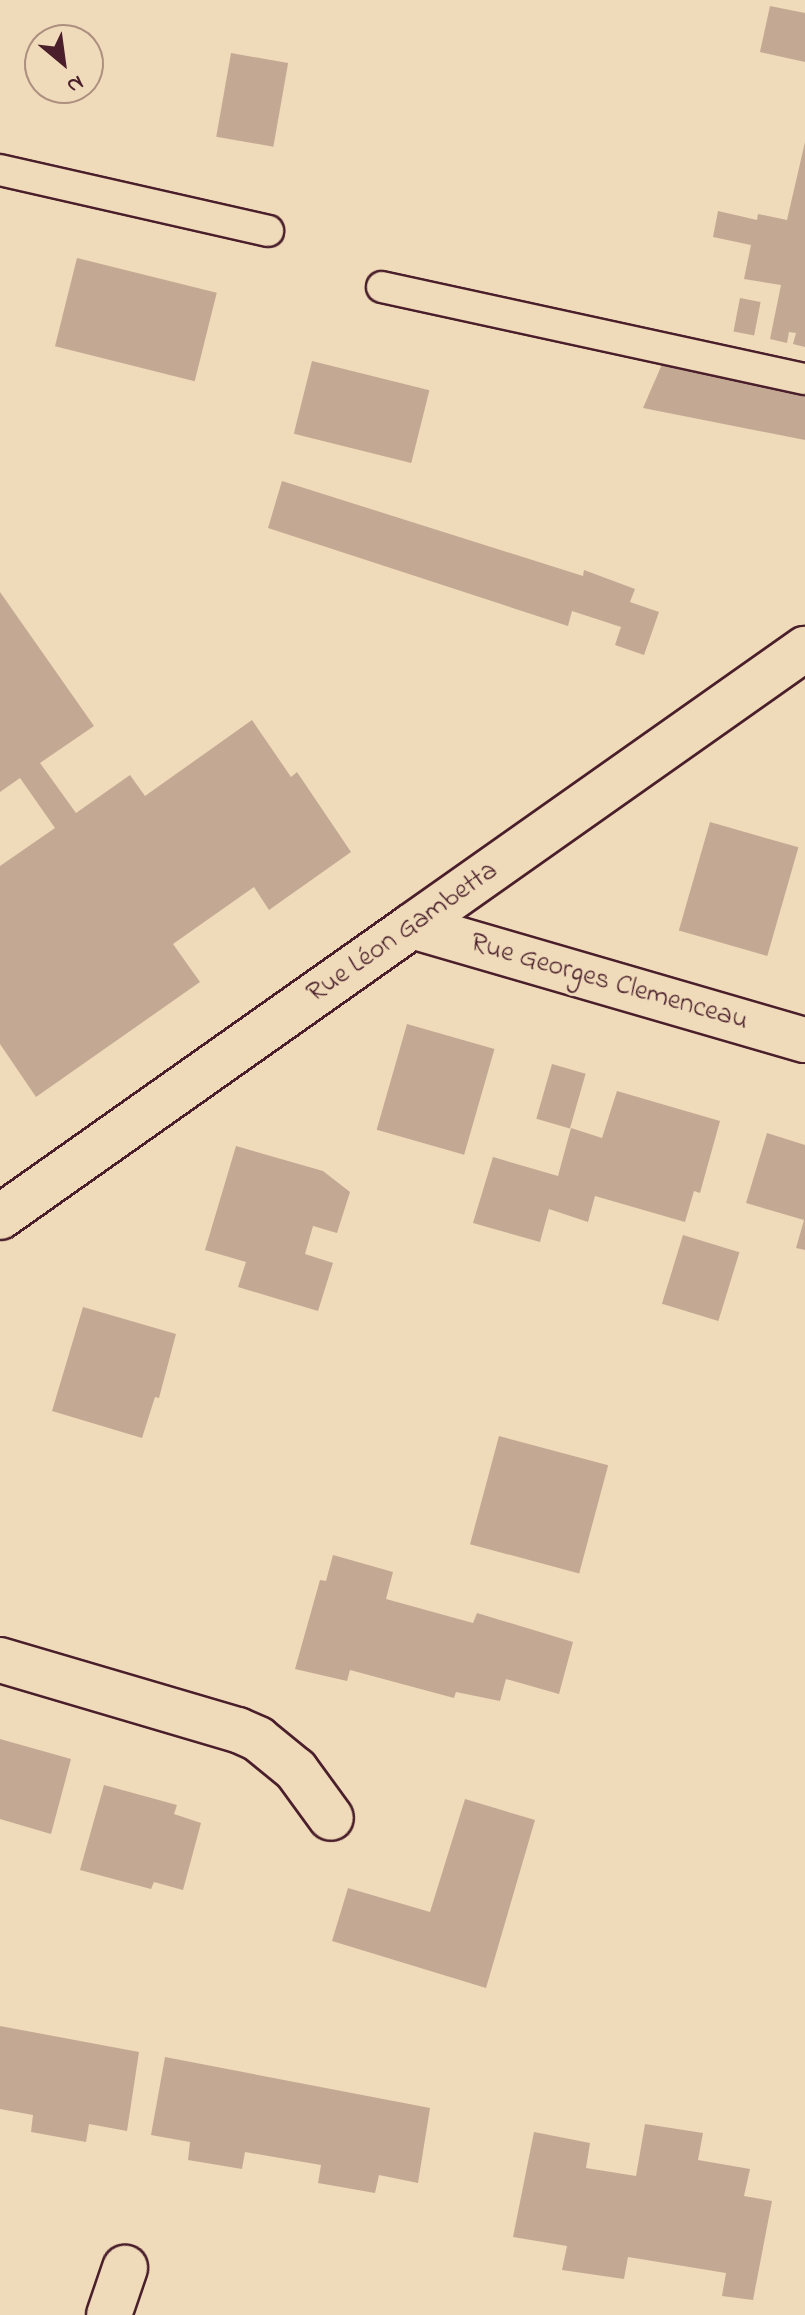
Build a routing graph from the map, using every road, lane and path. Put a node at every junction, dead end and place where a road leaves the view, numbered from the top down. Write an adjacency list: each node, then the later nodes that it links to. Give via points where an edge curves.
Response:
1 (0, 170): 2 (lane)
2 (268, 231)
3 (382, 287): 4 (lane)
4 (805, 379)
5 (805, 649): 6 (street, Rue Léon Gambetta)
6 (412, 926): 7 (street, Rue Georges Clemenceau); 8 (street, Rue Léon Gambetta)
7 (805, 1040)
8 (0, 1217)
9 (0, 1660): 10 (street, via 258,1739 296,1770)
10 (331, 1818)
11 (125, 2268): 12 (street)
12 (109, 2315)

